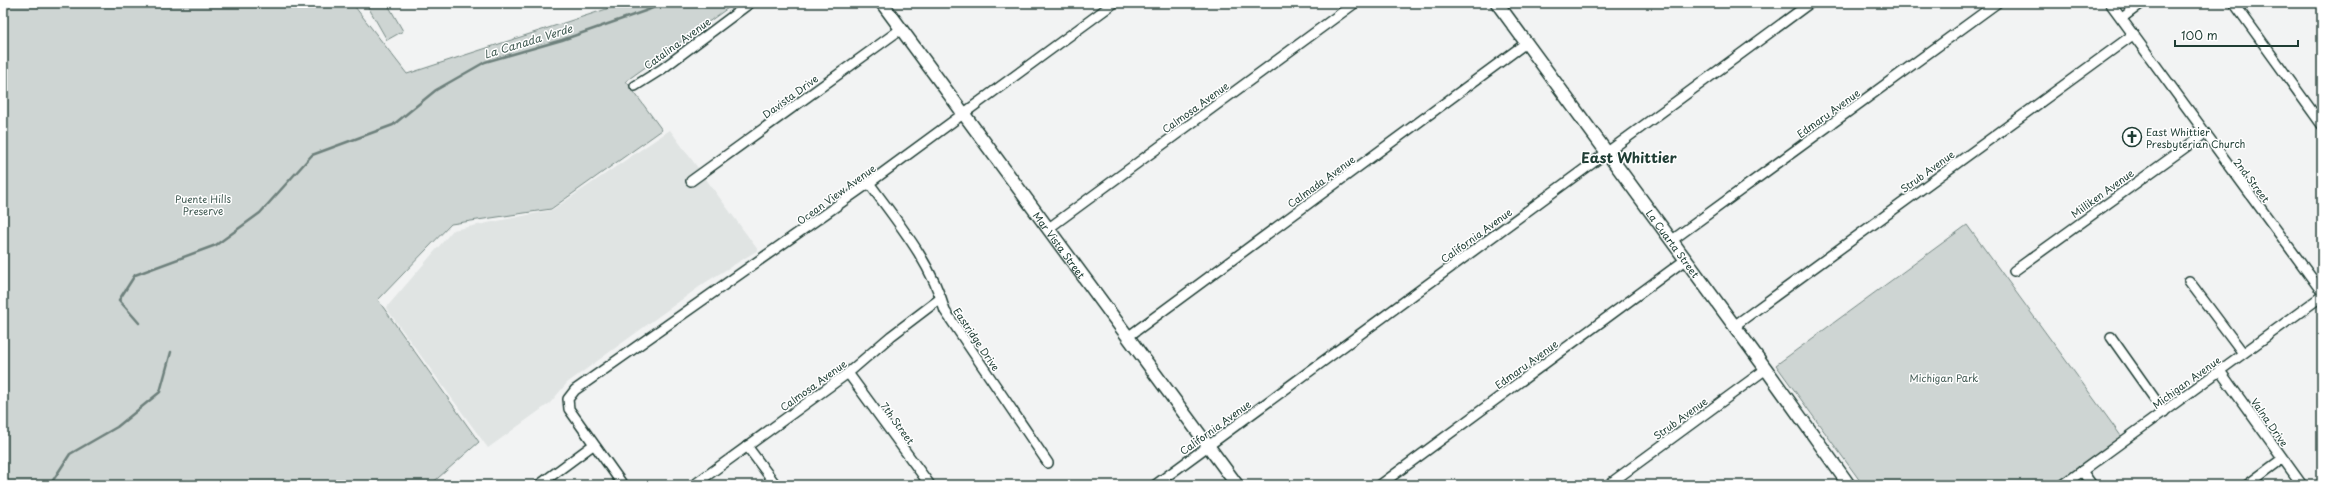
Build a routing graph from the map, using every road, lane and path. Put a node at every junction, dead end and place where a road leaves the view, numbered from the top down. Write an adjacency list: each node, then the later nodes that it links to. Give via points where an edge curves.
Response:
1 (750, 3): 15 (street, Catalina Avenue, via 662,69)
2 (882, 3): 12 (street, Mar Vista Street)
3 (1114, 3): 16 (street, Ocean View Avenue)
4 (1355, 3): 22 (street, Calmosa Avenue)
5 (1497, 3): 14 (street, La Cuarta Street)
6 (1810, 3): 19 (street, California Avenue)
7 (1997, 3): 23 (street, Edmaru Avenue)
8 (2110, 3): 11 (street, 2nd Street)
9 (2142, 3): 11 (street)
10 (2234, 3): 17 (street)
11 (2122, 18): 13 (street, 2nd Street)
12 (901, 29): 16 (street, Mar Vista Street); 20 (street, Davista Drive)
13 (2134, 34): 18 (street, 2nd Street); 30 (street, Strub Avenue)
14 (1526, 43): 19 (street, La Cuarta Street); 31 (street, Calmada Avenue)
15 (635, 86)
16 (964, 112): 21 (street, Ocean View Avenue); 22 (street, Mar Vista Street)
17 (2322, 125)
18 (2204, 134): 25 (street, Milliken Avenue); 27 (street, 2nd Street)
19 (1607, 152): 23 (street, La Cuarta Street); 39 (street, California Avenue)
20 (691, 181)
21 (869, 183): 29 (street, Eastridge Drive, via 917,248); 38 (street, Ocean View Avenue, via 575,390 568,399 569,409)
22 (1049, 228): 31 (street, Mar Vista Street)
23 (1671, 241): 24 (street, La Cuarta Street)
24 (1685, 260): 30 (street, La Cuarta Street); 52 (street, Edmaru Avenue)
25 (2014, 271)
26 (2189, 281): 33 (street)
27 (2322, 292)
28 (2322, 296): 33 (street, Michigan Avenue)
29 (941, 298): 36 (street, Calmosa Avenue, via 890,336); 42 (street, Eastridge Drive, via 945,311)
30 (1734, 326): 34 (street, La Cuarta Street)
31 (1129, 336): 39 (street, Mar Vista Street)
32 (2111, 337): 37 (street)
33 (2243, 353): 35 (street, Michigan Avenue)
34 (1766, 369): 44 (street, La Cuarta Street); 53 (street, Strub Avenue)
35 (2220, 371): 37 (street, Michigan Avenue); 41 (street, Valna Drive)
36 (848, 373): 40 (street, Calmosa Avenue); 49 (street, 7th Street)
37 (2164, 412): 43 (street, Michigan Avenue)
38 (593, 445): 45 (street); 46 (street)
39 (1209, 445): 50 (street, California Avenue); 51 (street, Mar Vista Street)
40 (747, 446): 47 (street, Calmosa Avenue); 48 (street)
41 (2282, 459): 56 (street); 57 (street, Valna Drive)
42 (1048, 463)
43 (2082, 471): 54 (street, Michigan Avenue); 55 (street)
44 (1844, 483)
45 (539, 485)
46 (623, 485)
47 (694, 485)
48 (776, 485)
49 (930, 485)
50 (1155, 485)
51 (1238, 485)
52 (1380, 485)
53 (1608, 485)
54 (2063, 485)
55 (2092, 485)
56 (2247, 485)
57 (2302, 485)

